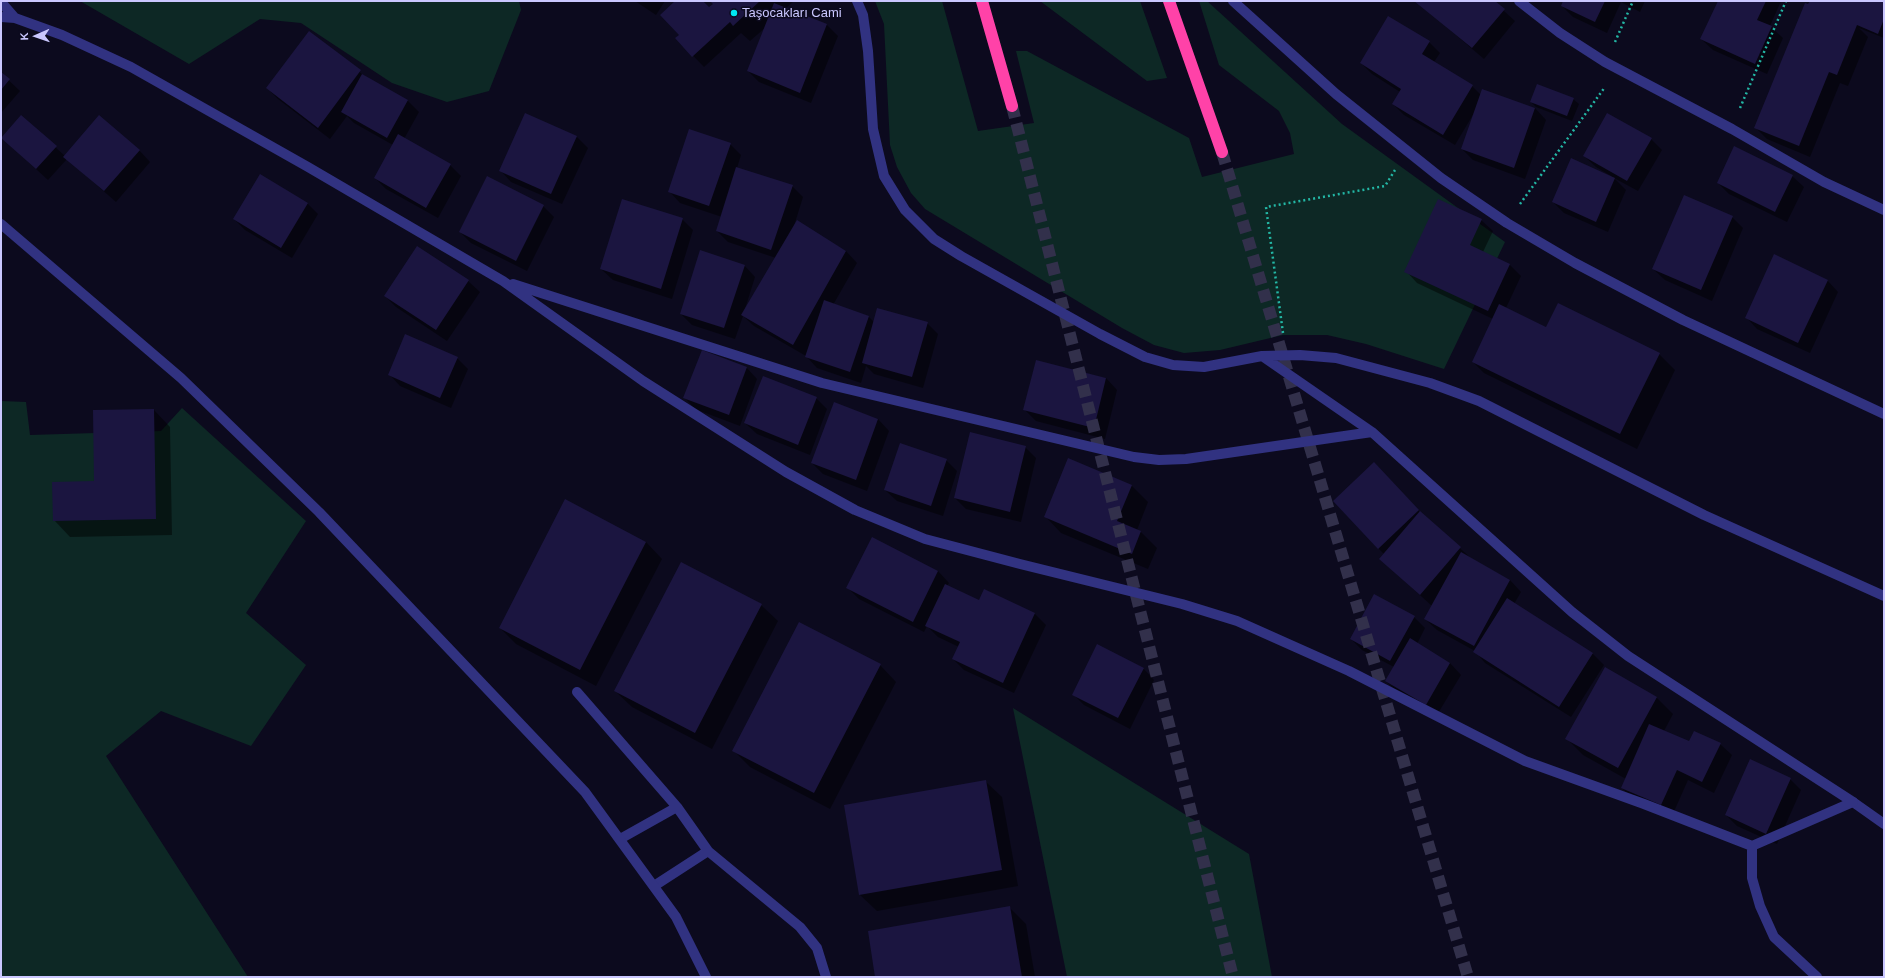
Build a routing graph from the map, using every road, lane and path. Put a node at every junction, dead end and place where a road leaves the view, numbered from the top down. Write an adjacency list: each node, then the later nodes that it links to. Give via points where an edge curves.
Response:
1 (857, 1): 22 (street, via 863,14 873,129 884,176 905,210 934,239 1145,357 1173,365 1204,367)
2 (982, 1): 13 (highway)
3 (1170, 1): 16 (highway)
4 (1233, 1): 15 (street, via 1336,94)
5 (1519, 1): 11 (street, via 1560,33)
6 (1633, 1): 11 (path)
7 (1786, 1): 14 (path)
8 (1, 2): 10 (street)
9 (1, 17): 10 (street)
10 (15, 18): 20 (street, via 62,35 131,66)
11 (1605, 62): 12 (street)
12 (1618, 69): 14 (street); 18 (path)
13 (1012, 106)
14 (1732, 129): 17 (street, via 1824,182)
15 (1407, 151): 18 (street, via 1441,178); 21 (path, via 1385,186 1266,207 1283,335)
16 (1222, 152)
17 (1884, 210)
18 (1507, 223): 23 (street, via 1575,263 1683,320)
19 (1, 224): 30 (street, via 181,378 319,512 585,792)
20 (503, 281): 24 (street, via 822,383 1134,457 1159,460 1186,459); 31 (street, via 643,381 786,472 855,510 925,539 1182,604 1237,621 1349,671 1525,761)
21 (1288, 355): 22 (street); 25 (street, via 1336,358 1370,366 1430,383 1479,401 1704,515)
22 (1262, 356): 24 (street)
23 (1884, 414)
24 (1372, 432): 27 (street, via 1572,612 1628,656)
25 (1884, 596)
26 (577, 692): 28 (street)
27 (1853, 802): 29 (street); 31 (street)
28 (677, 807): 30 (street); 32 (street)
29 (1884, 824)
30 (620, 839): 33 (street)
31 (1752, 846): 36 (street, via 1752,878 1760,906 1774,937)
32 (708, 851): 33 (street); 35 (street, via 800,927 817,948)
33 (654, 886): 34 (street, via 676,917)
34 (706, 977)
35 (826, 977)
36 (1817, 977)

